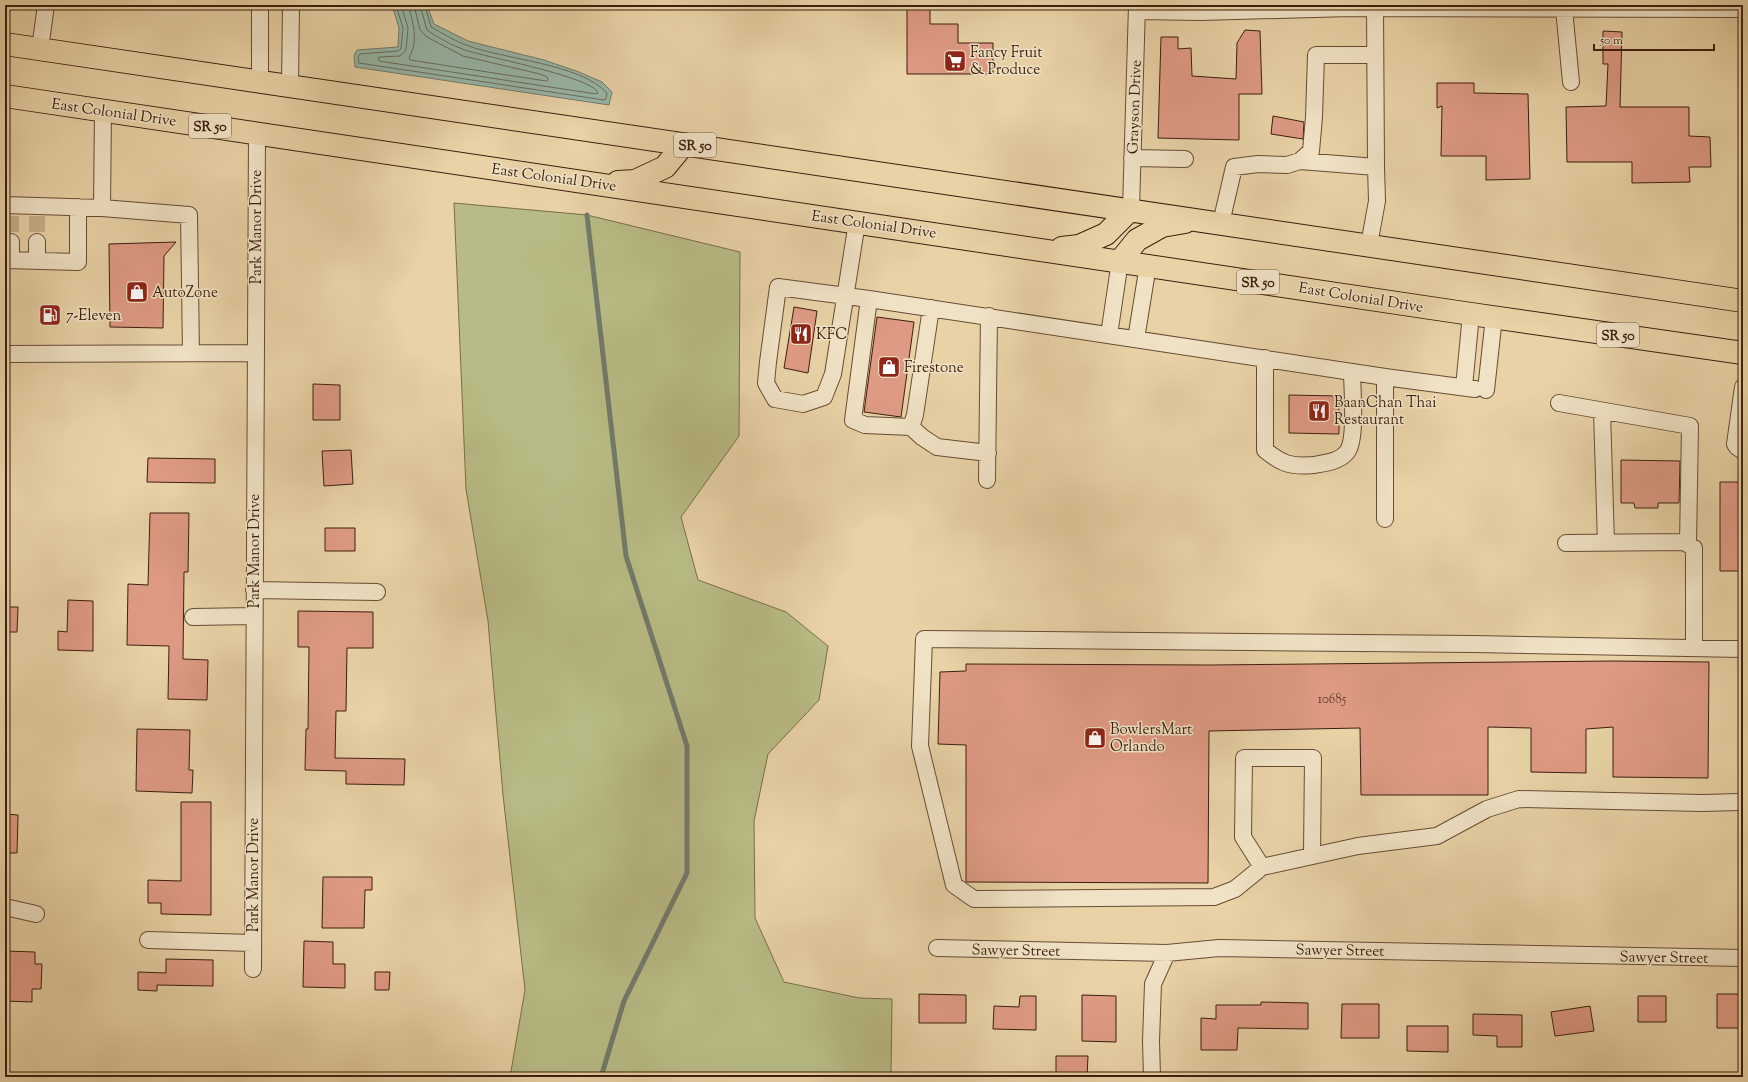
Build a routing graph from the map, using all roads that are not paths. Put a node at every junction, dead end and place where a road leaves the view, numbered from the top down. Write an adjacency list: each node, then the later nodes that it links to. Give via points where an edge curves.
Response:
1 (46, 5): 9 (street)
2 (260, 5): 11 (street)
3 (291, 5): 13 (street)
4 (1137, 8): 5 (street, via 1200,12); 18 (street, Grayson Drive)
5 (1375, 8): 6 (street); 10 (street)
6 (1564, 9): 7 (street); 12 (street)
7 (1743, 9)
8 (5, 44): 9 (highway, SR 50)
9 (40, 49): 11 (highway, SR 50)
10 (1375, 55): 20 (street, via 1316,55 1311,151); 21 (street)
11 (260, 82): 13 (highway, SR 50)
12 (1571, 82)
13 (290, 86): 17 (highway, SR 50)
14 (5, 96): 15 (highway, East Colonial Drive / SR 50)
15 (103, 110): 16 (highway, East Colonial Drive / SR 50); 25 (street)
16 (256, 133): 22 (highway, East Colonial Drive / SR 50); 47 (street, Park Manor Drive)
17 (684, 144): 22 (highway, via 665,167 635,181); 26 (highway, SR 50)
18 (1132, 158): 19 (street); 26 (street, Grayson Drive)
19 (1185, 159)
20 (1300, 161): 21 (street); 29 (street, via 1287,165 1258,164 1234,168)
21 (1376, 167): 32 (street, via 1377,201)
22 (601, 184): 28 (highway, East Colonial Drive / SR 50)
23 (78, 207): 24 (street, via 37,211); 25 (street); 35 (street, via 78,262)
24 (9, 208)
25 (102, 208): 50 (street, via 189,215)
26 (1131, 209): 27 (highway, SR 50); 33 (highway, via 1106,234 1079,246)
27 (1196, 219): 29 (highway, SR 50); 36 (highway, via 1162,226 1137,240)
28 (857, 222): 33 (highway, East Colonial Drive / SR 50); 38 (street)
29 (1221, 223): 32 (highway, SR 50)
30 (10, 242): 34 (street)
31 (37, 242): 35 (street)
32 (1369, 245): 40 (highway, SR 50)
33 (1045, 250): 36 (highway, East Colonial Drive / SR 50)
34 (8, 260): 35 (street)
35 (37, 261)
36 (1120, 261): 37 (highway, East Colonial Drive / SR 50); 45 (street)
37 (1148, 265): 42 (highway, East Colonial Drive / SR 50); 46 (street)
38 (845, 295): 38 (street, via 833,374 824,397 803,404 775,399 766,383 778,287); 39 (street)
39 (869, 299): 41 (street); 58 (street, via 853,420 866,424)
40 (1743, 300)
41 (931, 308): 43 (street); 58 (street)
42 (1471, 314): 44 (highway, East Colonial Drive / SR 50); 55 (street)
43 (989, 316): 45 (street); 60 (street)
44 (1494, 318): 48 (highway, East Colonial Drive / SR 50); 55 (street)
45 (1109, 335): 46 (street)
46 (1136, 339): 51 (street)
47 (255, 353): 50 (street); 66 (street, Park Manor Drive)
48 (1743, 353)
49 (5, 354): 50 (street)
50 (191, 354)
51 (1265, 358): 52 (street); 52 (street, via 1265,450 1278,462 1302,466 1330,463 1348,451 1353,434)
52 (1352, 372): 53 (street)
53 (1385, 377): 55 (street); 62 (street)
54 (1743, 387): 59 (street, via 1735,444)
55 (1475, 389)
56 (1559, 403): 57 (street)
57 (1602, 411): 64 (street); 65 (street, via 1690,426)
58 (911, 427): 60 (street, via 937,447)
59 (1743, 450)
60 (988, 453): 61 (street)
61 (988, 480)
62 (1385, 520)
63 (1566, 543): 64 (street)
64 (1606, 543): 65 (street)
65 (1688, 544): 70 (street, via 1694,548)
66 (254, 590): 67 (street); 68 (street, Park Manor Drive)
67 (377, 592)
68 (254, 616): 69 (street); 78 (street, Park Manor Drive)
69 (193, 617)
70 (1694, 648): 71 (street); 74 (street, via 924,639 920,746 954,885 974,899 1214,897 1235,889)
71 (1743, 649)
72 (1740, 802): 73 (street, via 1519,799 1487,809 1437,836 1358,846)
73 (1312, 856): 74 (street); 74 (street, via 1313,758 1244,758 1243,837)
74 (1262, 867)
75 (5, 907): 76 (street)
76 (36, 914)
77 (148, 940): 78 (street)
78 (253, 943): 82 (street, Park Manor Drive)
79 (937, 948): 80 (street, Sawyer Street)
80 (1168, 953): 81 (street, Sawyer Street, via 1219,948); 83 (street, via 1153,984)
81 (1743, 958)
82 (253, 969)
83 (1152, 1077)

